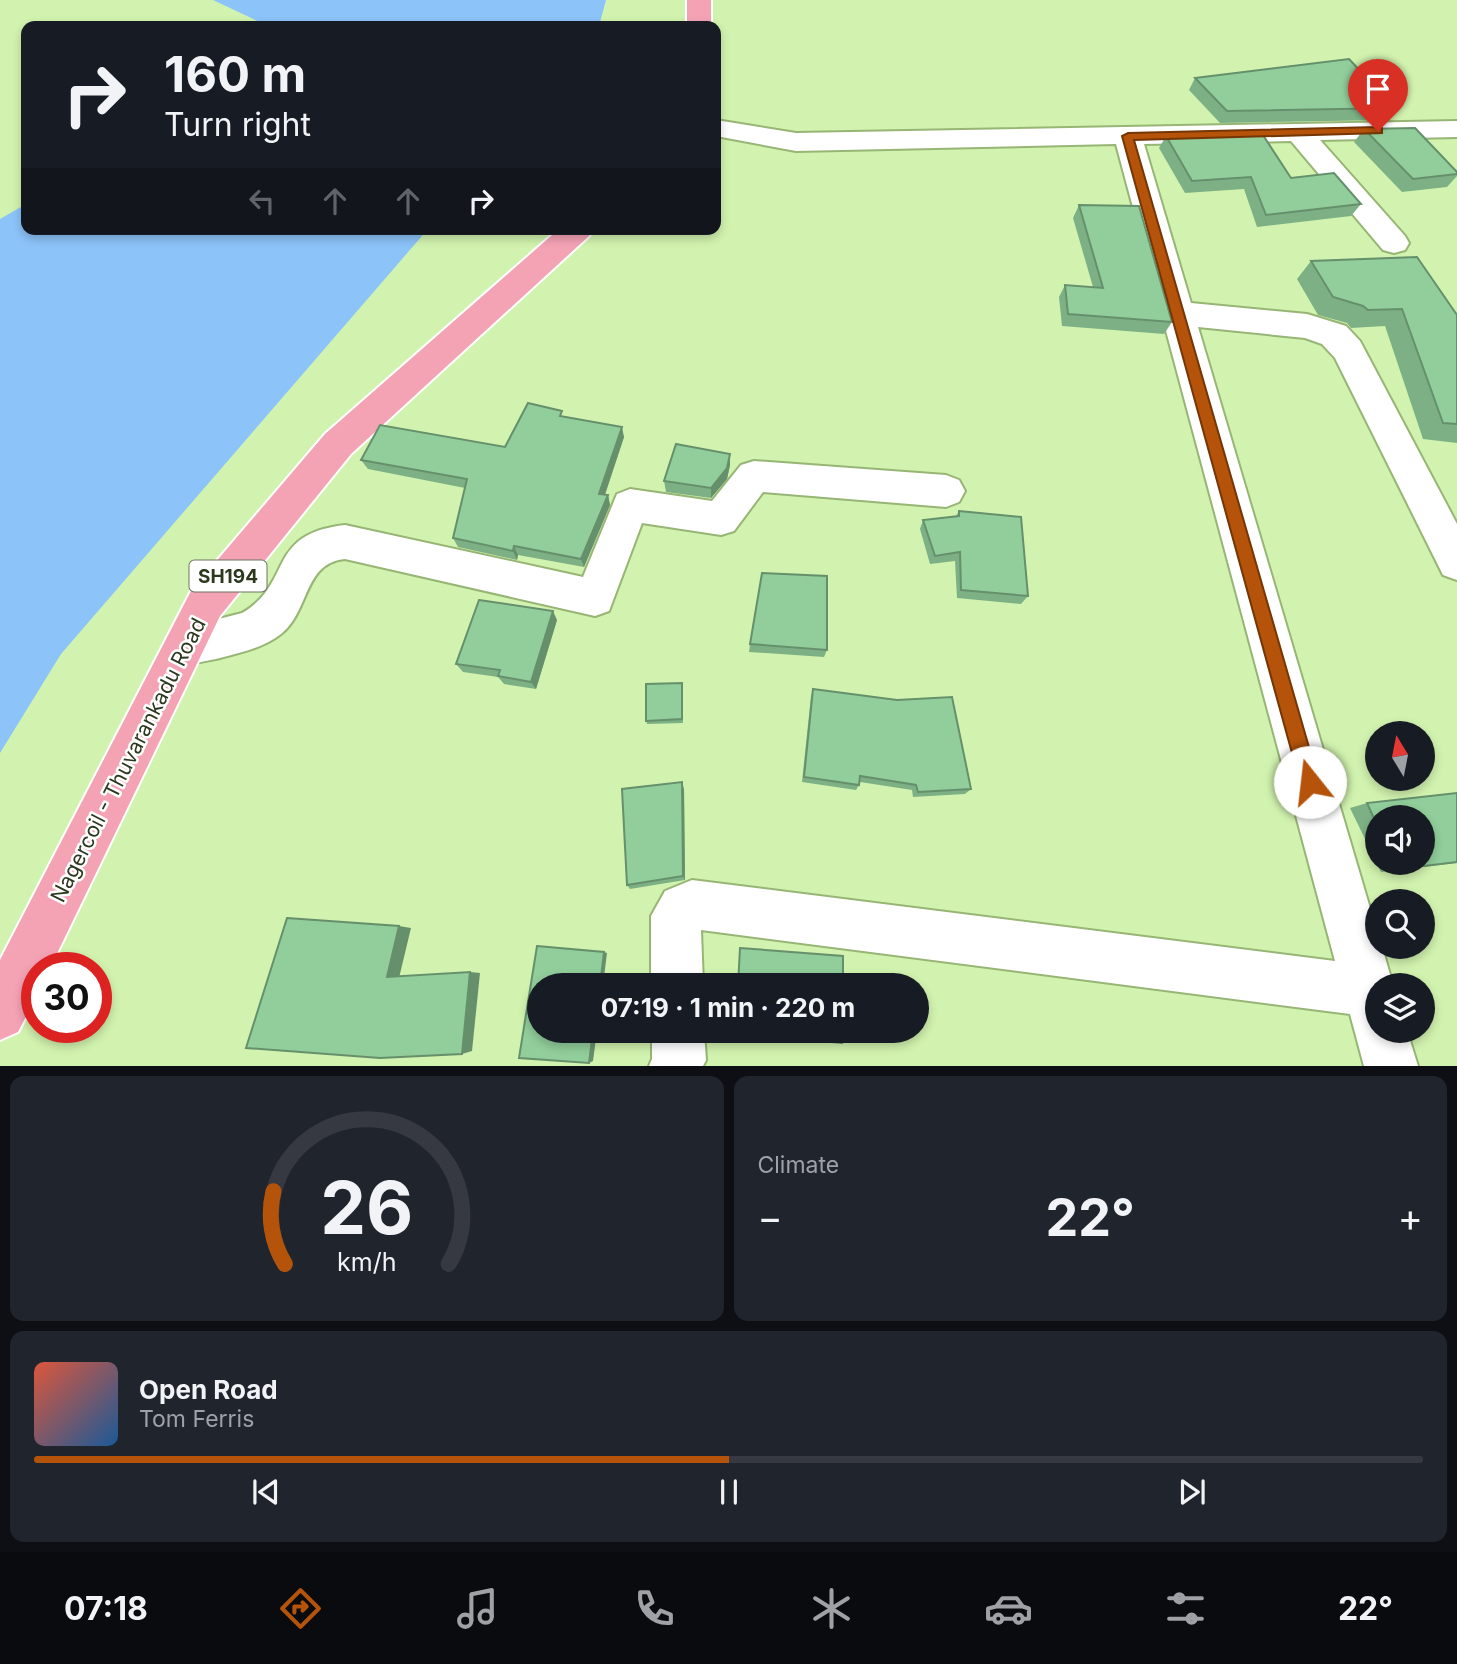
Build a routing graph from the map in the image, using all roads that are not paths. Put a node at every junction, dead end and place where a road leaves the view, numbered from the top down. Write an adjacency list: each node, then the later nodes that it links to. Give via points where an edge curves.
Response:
1 (699, 0): 2 (main road)
2 (699, 21)
3 (721, 129): 6 (street, via 796,142)
4 (1457, 129): 5 (street)
5 (1299, 133): 6 (street); 8 (street)
6 (1128, 136): 9 (street)
7 (571, 235): 12 (main road, Nagercoil - Thuvarankadu Road / SH194, via 338,444 205,604)
8 (1394, 243)
9 (1178, 313): 11 (street, via 1307,326 1334,335 1348,350); 14 (street)
10 (946, 491): 12 (street, via 754,476 721,519 630,505 595,597 345,542 325,542 304,558 274,614 250,629)
11 (1457, 563)
12 (187, 645): 16 (main road, Nagercoil - Thuvarankadu Road / SH194)
13 (677, 973): 15 (street, via 676,916 692,904)
14 (1365, 975)
15 (1365, 1012)
16 (0, 1014)
17 (678, 1043): 19 (street)
18 (1384, 1043): 20 (street)
19 (676, 1066)
20 (1391, 1066)

